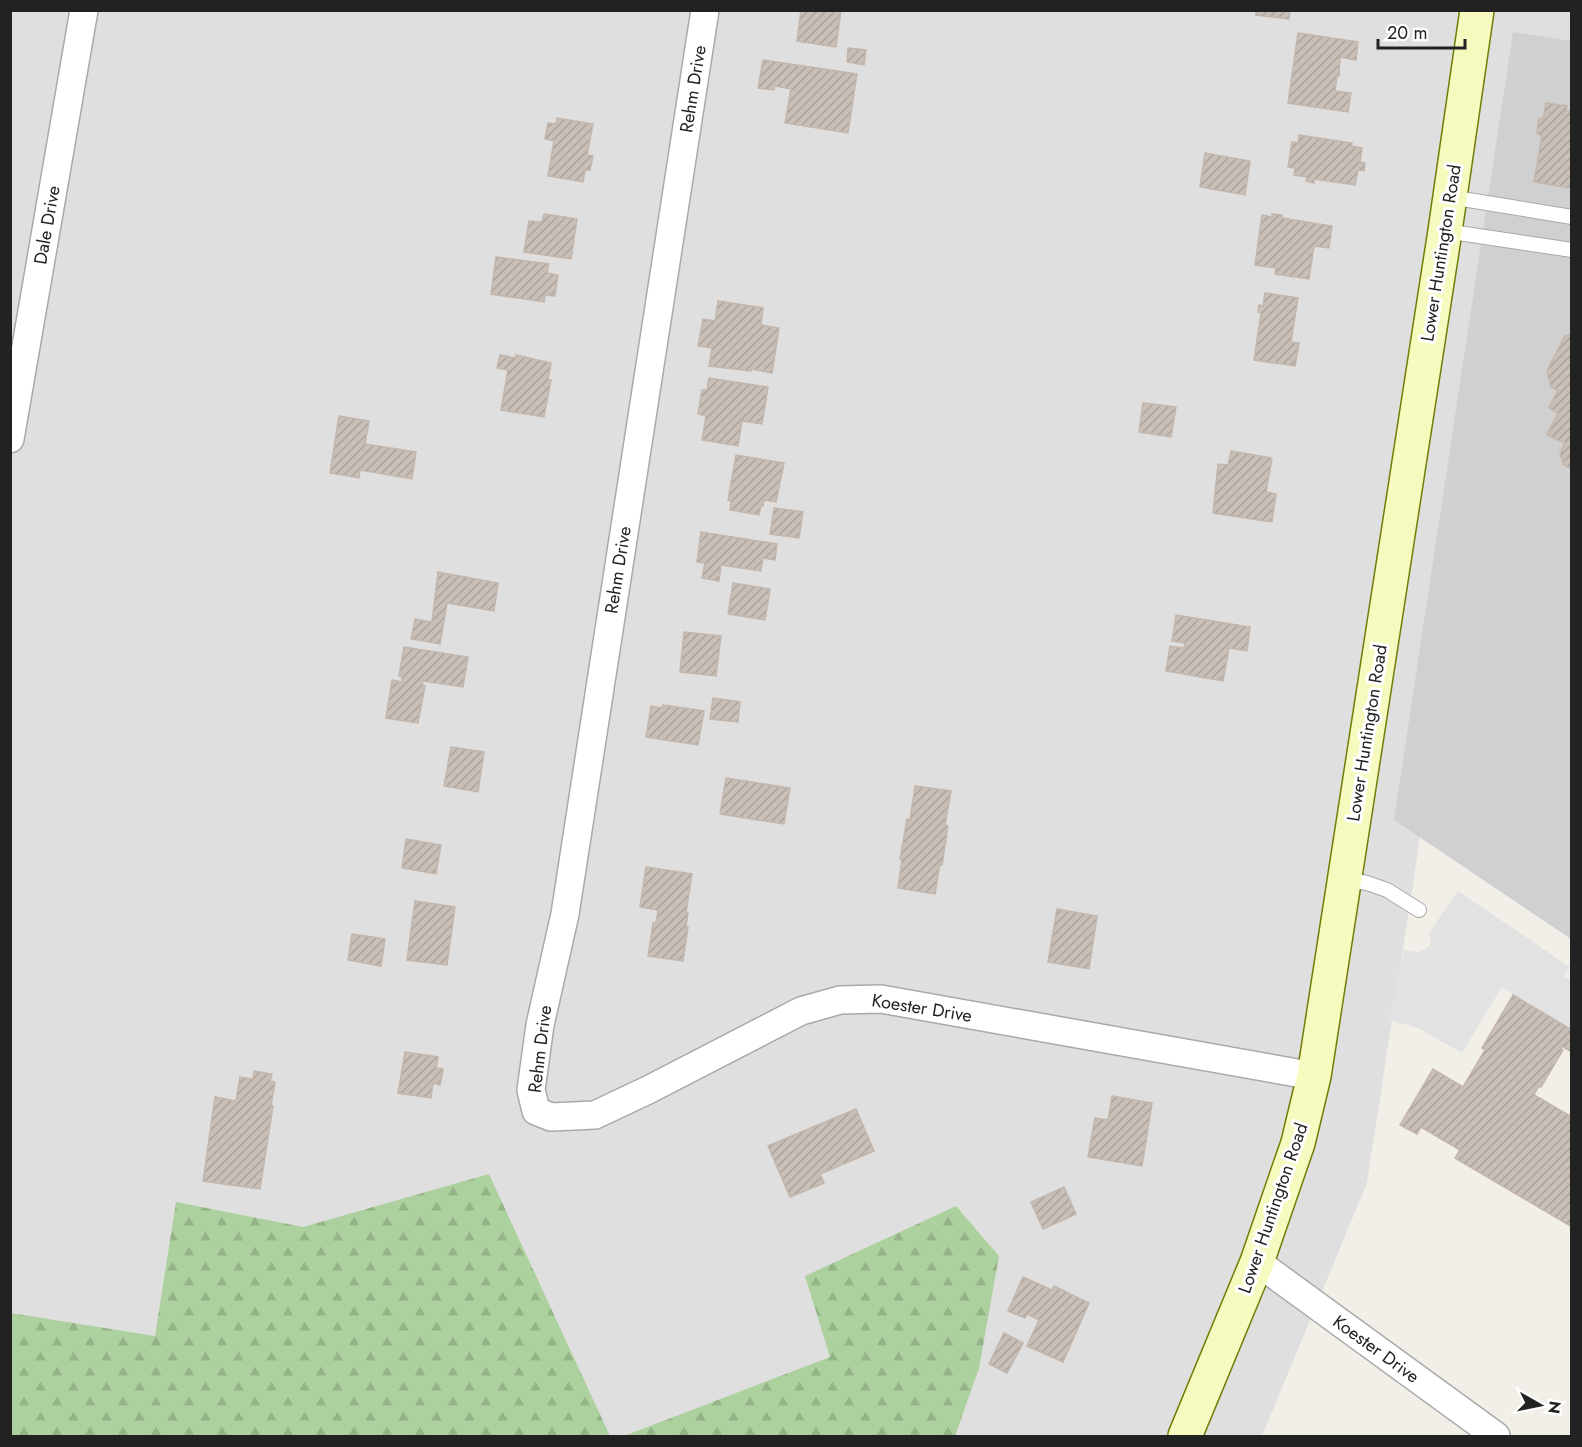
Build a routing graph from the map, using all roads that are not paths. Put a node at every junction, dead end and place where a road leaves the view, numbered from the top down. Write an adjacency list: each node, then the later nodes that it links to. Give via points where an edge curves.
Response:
1 (84, 10): 8 (street, Dale Drive)
2 (705, 10): 12 (street, Rehm Drive, via 567,903 540,1025 531,1090 536,1111)
3 (1477, 10): 4 (main road, Lower Huntington Road)
4 (1450, 197): 5 (lane); 6 (main road, Lower Huntington Road)
5 (1572, 217)
6 (1445, 231): 7 (lane); 9 (main road, Lower Huntington Road)
7 (1572, 250)
8 (10, 439)
9 (1344, 879): 10 (lane, via 1387,890); 11 (main road, Lower Huntington Road)
10 (1419, 910)
11 (1314, 1077): 12 (street, Koester Drive, via 881,999 840,1000 801,1011 595,1115); 13 (main road, Lower Huntington Road, via 1298,1143)
12 (552, 1117)
13 (1257, 1262): 14 (main road, Lower Huntington Road); 15 (street, Koester Drive)
14 (1185, 1437)
15 (1496, 1437)

